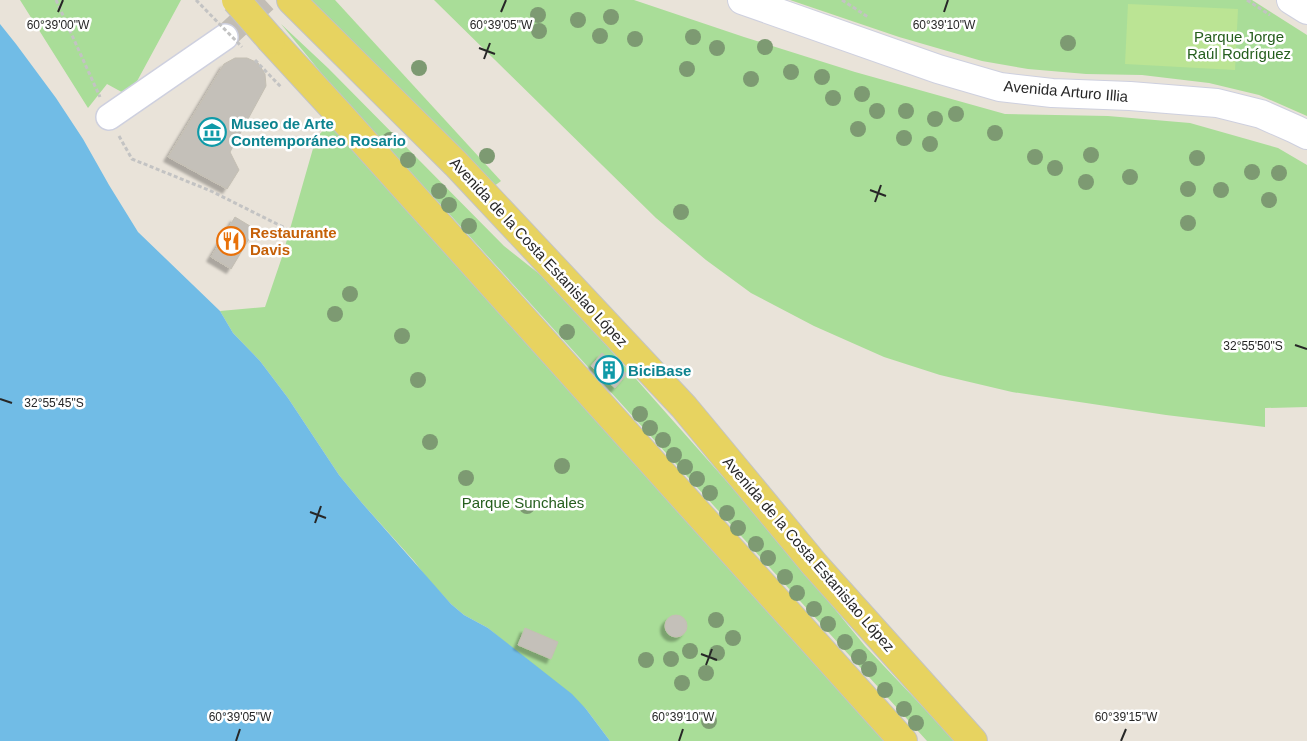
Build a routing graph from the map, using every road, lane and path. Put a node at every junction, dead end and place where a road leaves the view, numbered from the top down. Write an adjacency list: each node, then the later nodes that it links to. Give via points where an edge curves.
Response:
1 (196, 0): 8 (path, bridge)
2 (236, 0): 8 (main road, bridge)
3 (742, 0): 11 (main road, Avenida Arturo Illia, via 929,66 1000,86 1052,93 1217,102 1261,114)
4 (1291, 0): 6 (main road)
5 (300, 9): 15 (main road, Avenida de la Costa Estanislao López, via 456,164 684,407 815,565)
6 (1307, 10)
7 (225, 37): 10 (street)
8 (258, 51): 9 (path, bridge); 14 (main road, via 359,136)
9 (281, 87)
10 (109, 117)
11 (1307, 135)
12 (211, 191): 13 (path)
13 (295, 233)
14 (903, 741)
15 (973, 741)

